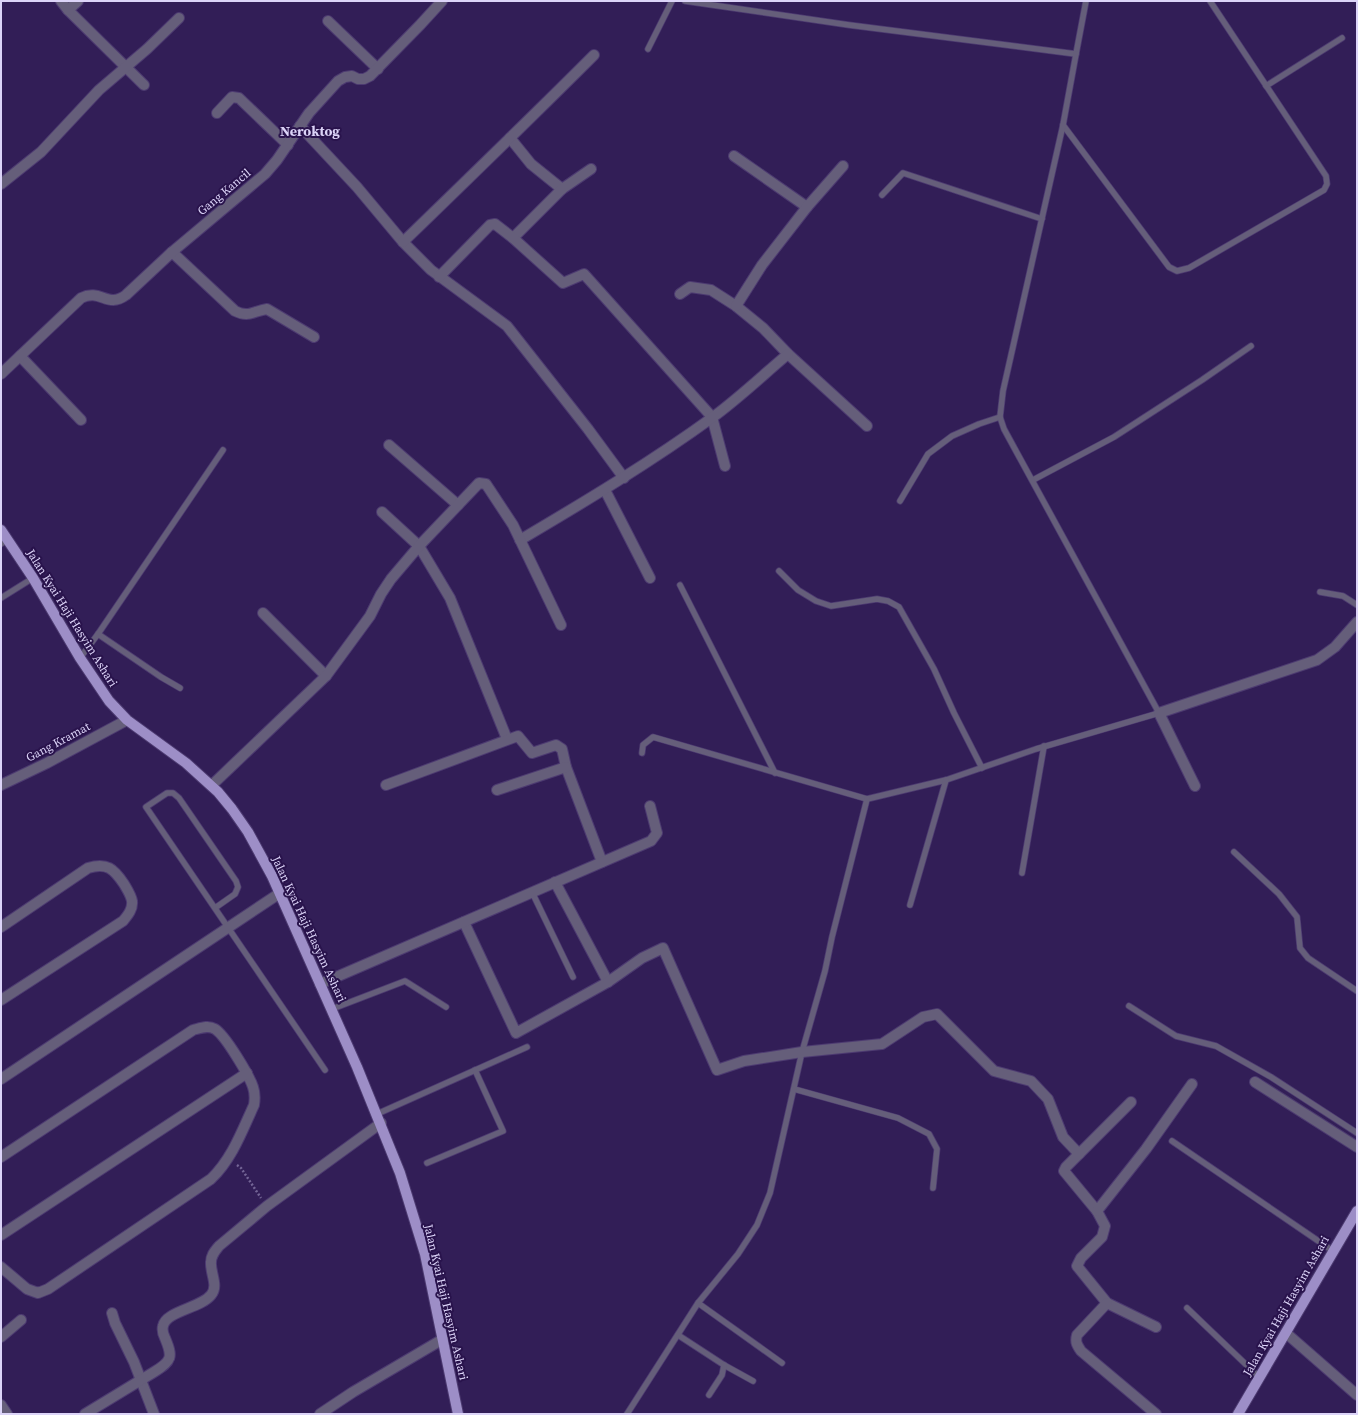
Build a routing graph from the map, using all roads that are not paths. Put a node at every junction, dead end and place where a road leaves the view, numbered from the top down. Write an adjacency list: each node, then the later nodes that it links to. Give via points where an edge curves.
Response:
1 (61, 1): 8 (street)
2 (78, 1): 8 (street)
3 (442, 1): 16 (street, Gang Kancil)
4 (672, 1): 12 (lane)
5 (685, 1): 13 (lane)
6 (1086, 1): 13 (lane)
7 (1210, 1): 18 (lane)
8 (68, 10): 15 (street)
9 (179, 18): 15 (street)
10 (328, 21): 16 (street)
11 (1342, 38): 18 (lane)
12 (648, 49)
13 (1076, 54): 20 (lane)
14 (594, 55): 22 (street)
15 (126, 66): 17 (street); 27 (street, via 99,90 41,152)
16 (378, 69): 21 (street, Gang Kancil, via 364,79 352,76 338,81)
17 (144, 85)
18 (1266, 86): 20 (lane, via 1326,176 1327,184 1324,190 1315,196 1189,268 1176,271 1169,267)
19 (216, 112): 23 (street, via 232,97 239,98)
20 (1063, 125): 31 (lane)
21 (300, 126): 23 (street, Gang Kancil); 33 (street, via 357,187)
22 (510, 138): 28 (street, via 531,164); 33 (street)
23 (288, 145): 34 (street, Gang Kancil, via 265,174)
24 (734, 156): 30 (street)
25 (843, 166): 30 (street)
26 (591, 169): 28 (street)
27 (1, 184)
28 (562, 189): 32 (street)
29 (882, 195): 31 (lane, via 903,174)
30 (807, 208): 37 (street, via 762,265)
31 (1042, 219): 44 (lane, via 1003,391)
32 (513, 238): 35 (street, via 495,224 490,225); 43 (street, via 563,284 584,274)
33 (403, 242): 35 (street)
34 (172, 252): 38 (street, via 235,311 243,315 267,309); 41 (street, Gang Kancil, via 120,300 112,301 88,294 81,298)
35 (439, 277): 50 (street, via 506,326)
36 (680, 294): 37 (street, via 690,287 711,290)
37 (736, 306): 40 (street, via 763,328)
38 (314, 337)
39 (1251, 346): 51 (lane, via 1114,437)
40 (788, 354): 43 (street); 46 (street)
41 (20, 356): 42 (street, Gang Kancil); 45 (street)
42 (1, 374)
43 (712, 417): 49 (street); 50 (street)
44 (1000, 417): 51 (lane, via 1004,429); 53 (lane, via 952,436 928,454)
45 (82, 420)
46 (867, 426)
47 (389, 445): 54 (street)
48 (223, 450): 70 (lane)
49 (725, 466)
50 (624, 478): 52 (street)
51 (1033, 480): 74 (lane)
52 (605, 490): 57 (street); 62 (street)
53 (900, 501)
54 (458, 505): 57 (street, via 479,483 486,484); 59 (street)
55 (382, 512): 59 (street)
56 (1, 530): 58 (main road, Jalan Kyai Haji Hasyim Ashari)
57 (520, 540): 69 (street)
58 (4, 542): 61 (main road, Jalan Kyai Haji Hasyim Ashari)
59 (418, 546): 72 (street, via 380,594 370,616); 76 (street, via 450,598)
60 (779, 571): 80 (lane, via 798,590 816,601 831,606 877,599 899,607 934,669)
61 (33, 578): 65 (lane); 71 (main road, Jalan Kyai Haji Hasyim Ashari)
62 (650, 578)
63 (680, 585): 81 (lane)
64 (1320, 592): 66 (lane, via 1342,596)
65 (1, 598)
66 (1357, 605)
67 (263, 613): 72 (street)
68 (1357, 622): 74 (street, via 1318,660)
69 (561, 625)
70 (98, 634): 71 (lane); 73 (lane)
71 (80, 658): 75 (main road, Jalan Kyai Haji Hasyim Ashari, via 109,700)
72 (326, 676): 84 (street)
73 (180, 688)
74 (1159, 713): 77 (lane); 86 (street)
75 (127, 720): 83 (street, Gang Kramat); 84 (main road, Jalan Kyai Haji Hasyim Ashari)
76 (508, 739): 79 (street, via 518,736 532,753 556,745 562,750); 85 (street)
77 (1044, 746): 80 (lane); 92 (lane)
78 (642, 753): 81 (lane, via 643,745 653,737)
79 (566, 767): 87 (street); 91 (street)
80 (982, 768): 82 (lane)
81 (775, 773): 88 (lane)
82 (946, 780): 88 (lane); 96 (lane)
83 (1, 785)
84 (212, 785): 95 (main road, Jalan Kyai Haji Hasyim Ashari, via 248,832)
85 (386, 785)
86 (1195, 786)
87 (497, 790)
88 (867, 799): 110 (lane, via 824,977)
89 (650, 806): 91 (street, via 657,833 651,841)
90 (1234, 852): 104 (lane, via 1279,894 1297,917 1300,948 1308,958)
91 (602, 862): 93 (street)
92 (1022, 873)
93 (555, 882): 94 (street); 102 (street)
94 (532, 892): 98 (street); 101 (lane)
95 (280, 893): 100 (street); 103 (main road, Jalan Kyai Haji Hasyim Ashari)
96 (910, 905)
97 (215, 908): 97 (lane, via 146,807 167,793 173,793 179,798 236,881 238,887 235,894); 100 (lane)
98 (464, 922): 102 (street, via 516,1034); 103 (street)
99 (1, 927): 105 (street, via 88,868 99,865 109,867 117,874 129,892 132,902 130,913 123,921)
100 (228, 928): 111 (lane); 114 (street)
101 (573, 977)
102 (608, 982): 110 (street, via 642,958 663,948 716,1070 744,1061)
103 (320, 984): 108 (main road, Jalan Kyai Haji Hasyim Ashari)
104 (1357, 992)
105 (1, 1000)
106 (1129, 1006): 120 (lane, via 1176,1036 1216,1046 1271,1077)
107 (446, 1007): 108 (lane, via 405,981)
108 (332, 1009): 119 (main road, Jalan Kyai Haji Hasyim Ashari)
109 (527, 1047): 112 (lane)
110 (802, 1052): 117 (lane); 123 (street, via 882,1044 923,1017 937,1014 994,1071 1031,1081 1048,1099 1063,1137)
111 (325, 1070)
112 (475, 1070): 119 (lane); 125 (lane, via 503,1131)
113 (247, 1073): 124 (street, via 222,1036 214,1029 204,1026 194,1030); 129 (street); 131 (street, via 254,1087 254,1105 229,1159 211,1179 48,1289 38,1293 27,1290)
114 (1, 1079)
115 (1255, 1082): 122 (street)
116 (1192, 1084): 127 (street)
117 (794, 1089): 126 (lane, via 898,1118 928,1134 937,1149); 132 (lane, via 770,1193 757,1225 738,1254)
118 (1131, 1102): 123 (street)
119 (379, 1119): 141 (main road, Jalan Kyai Haji Hasyim Ashari, via 400,1174 424,1254); 145 (street, via 219,1246 213,1253 210,1263 215,1288 212,1295 167,1319 162,1325 171,1350 169,1360 163,1367)
120 (1357, 1133)
121 (1172, 1141): 130 (lane)
122 (1357, 1147)
123 (1079, 1154): 127 (street, via 1064,1171)
124 (1, 1157)
125 (428, 1163)
126 (933, 1188)
127 (1098, 1211): 133 (street, via 1104,1226 1102,1238 1081,1258 1077,1266)
128 (1357, 1211): 130 (main road, Jalan Kyai Haji Hasyim Ashari)
129 (1, 1235)
130 (1333, 1251): 138 (main road, Jalan Kyai Haji Hasyim Ashari)
131 (1, 1267)
132 (698, 1303): 139 (lane); 142 (lane)
133 (1107, 1303): 137 (street); 154 (street, via 1077,1335 1077,1344 1081,1351)
134 (1187, 1308): 144 (lane)
135 (112, 1313): 145 (street)
136 (21, 1320): 140 (street)
137 (1156, 1327)
138 (1286, 1333): 144 (main road, Jalan Kyai Haji Hasyim Ashari); 147 (street)
139 (678, 1335): 143 (lane); 153 (lane)
140 (1, 1337)
141 (443, 1339): 151 (street); 152 (main road, Jalan Kyai Haji Hasyim Ashari)
142 (782, 1363)
143 (724, 1365): 146 (lane); 148 (lane, via 722,1375)
144 (1259, 1377): 155 (main road, Jalan Kyai Haji Hasyim Ashari)
145 (141, 1380): 149 (street); 150 (street)
146 (753, 1381)
147 (1357, 1394)
148 (709, 1395)
149 (85, 1414)
150 (154, 1414)
151 (320, 1414)
152 (458, 1414)
153 (627, 1414)
154 (1156, 1414)
155 (1238, 1414)

